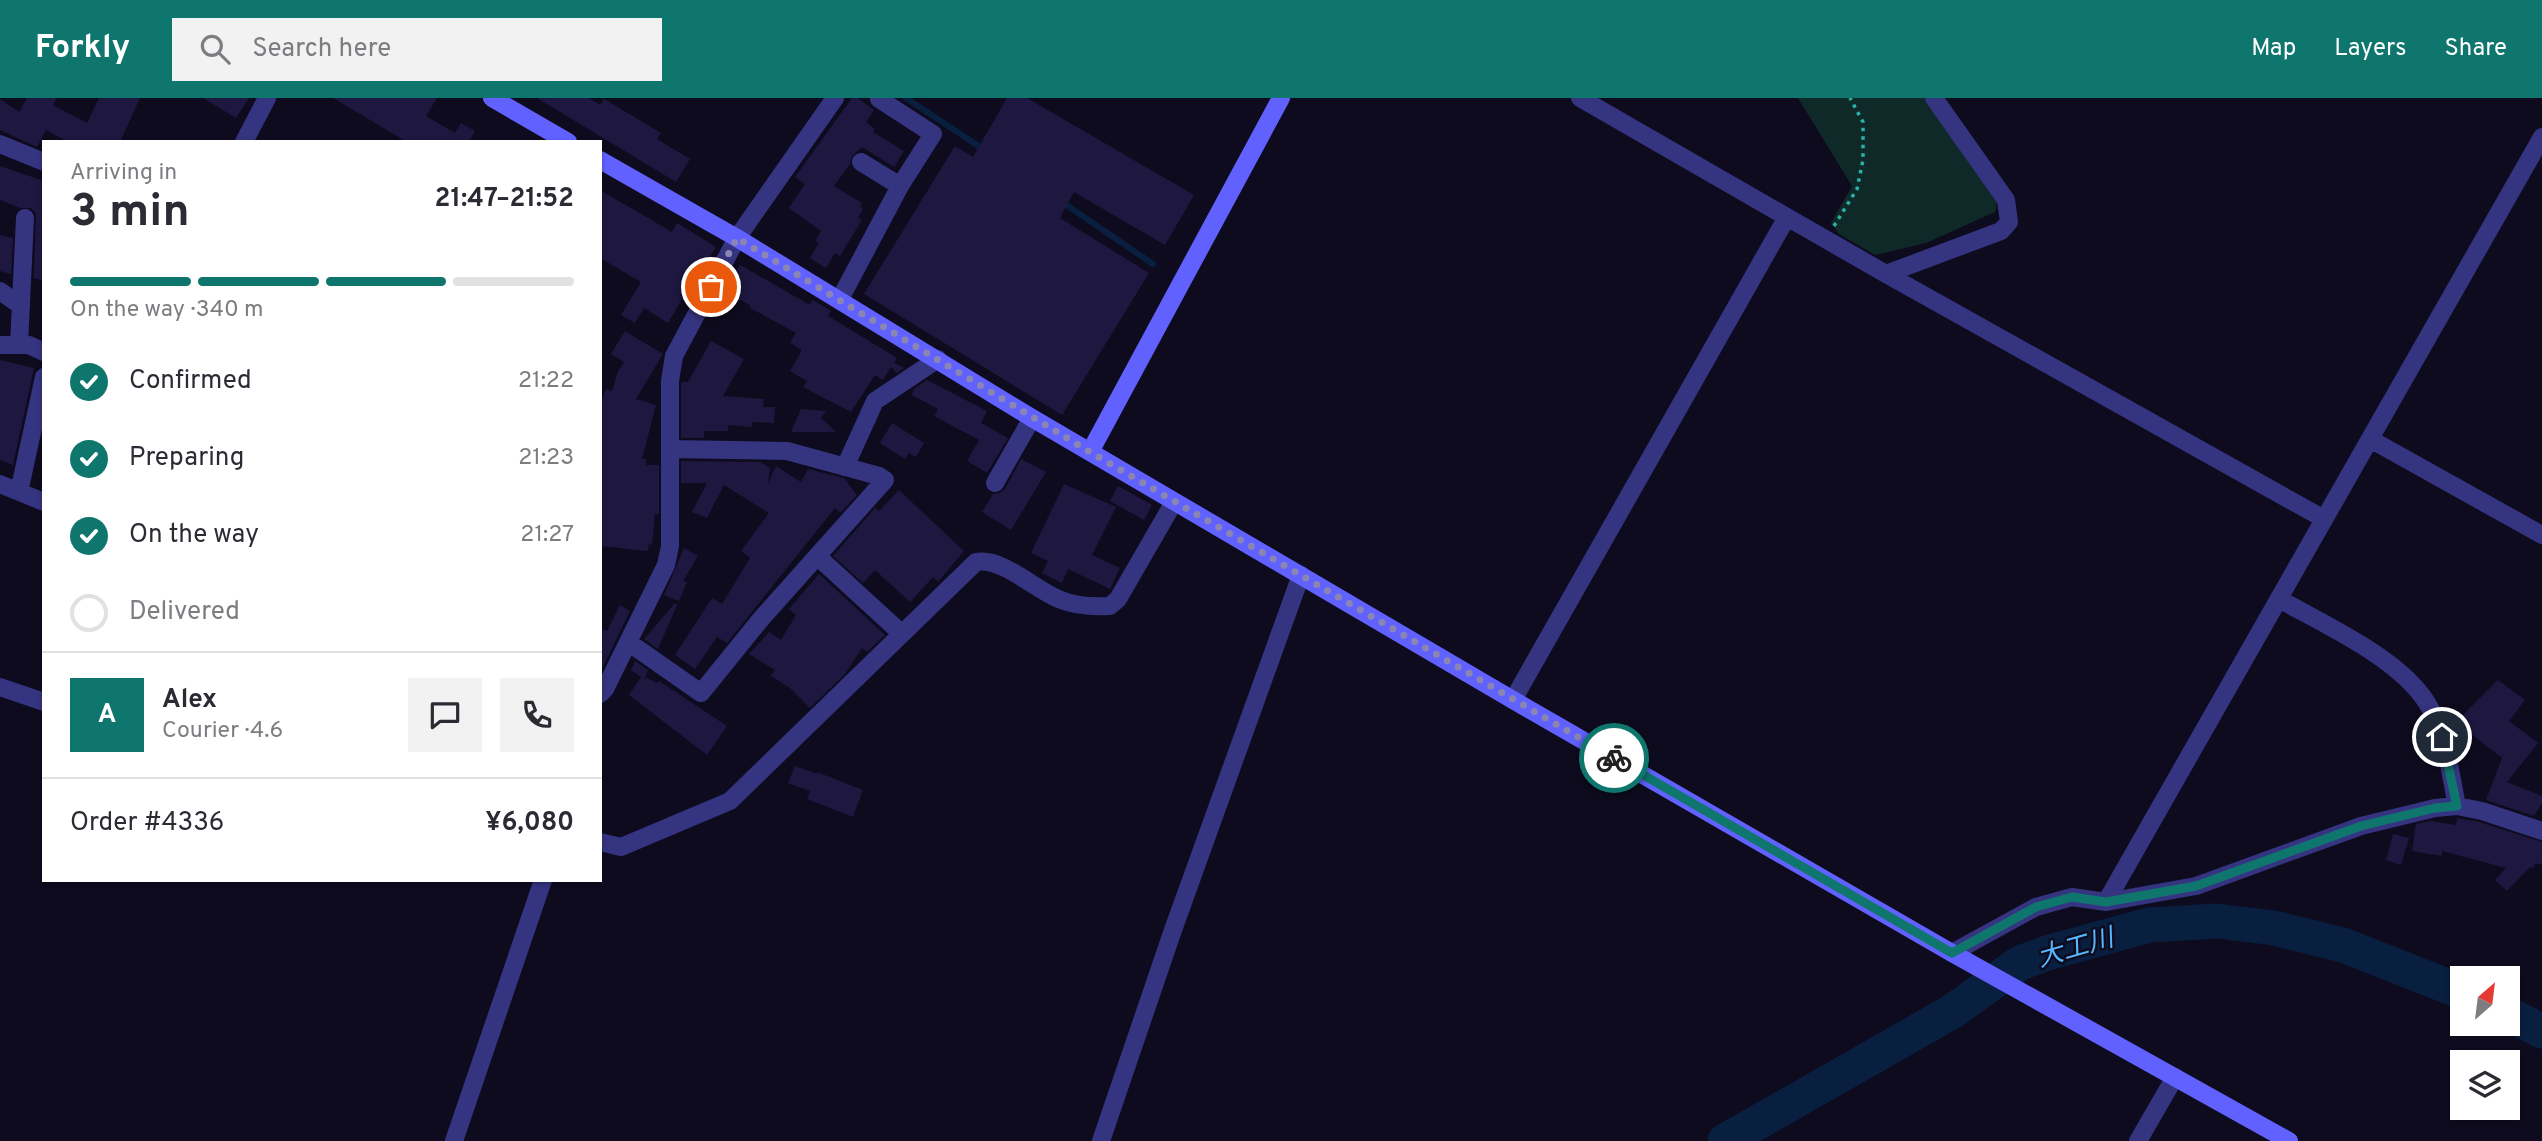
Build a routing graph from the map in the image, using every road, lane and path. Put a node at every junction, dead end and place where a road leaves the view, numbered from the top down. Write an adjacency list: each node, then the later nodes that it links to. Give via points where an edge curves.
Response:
1 (267, 98): 10 (street)
2 (492, 98): 11 (street)
3 (835, 98): 19 (street)
4 (1281, 98): 33 (street)
5 (1580, 98): 17 (street)
6 (1850, 98): 20 (path, via 1863,122 1863,160 1857,189)
7 (1934, 98): 21 (street, via 2006,200 2009,222 2001,231)
8 (879, 99): 16 (street, via 933,134)
9 (2542, 137): 31 (street)
10 (245, 140)
11 (565, 140)
12 (0, 144): 13 (street)
13 (42, 161)
14 (602, 161): 19 (street)
15 (861, 162): 16 (street)
16 (900, 186): 23 (street)
17 (1787, 217): 20 (street); 49 (street)
18 (25, 218): 24 (street)
19 (737, 238): 23 (street); 32 (street, via 674,356)
20 (1826, 240): 21 (street)
21 (1886, 274): 40 (street)
22 (0, 291): 24 (street)
23 (840, 299): 28 (street)
24 (21, 306): 26 (street)
25 (0, 345): 26 (street)
26 (19, 345): 27 (street)
27 (42, 351)
28 (938, 359): 30 (street); 34 (street, via 875,401)
29 (42, 386): 37 (street)
30 (1032, 418): 33 (street); 36 (street)
31 (2370, 439): 40 (street); 41 (street)
32 (670, 449): 34 (street, via 787,451); 46 (street, via 666,565)
33 (1090, 452): 39 (street)
34 (845, 467): 42 (street, via 885,480)
35 (0, 484): 37 (street)
36 (995, 484)
37 (19, 492): 38 (street)
38 (42, 501)
39 (1174, 502): 43 (street); 45 (street, via 1110,606 1058,600 984,560 969,567)
40 (2324, 519): 44 (street)
41 (2542, 535)
42 (817, 556): 45 (street); 46 (street, via 701,693)
43 (1301, 575): 49 (street); 59 (street)
44 (2279, 599): 51 (street, via 2407,678 2428,704 2442,737); 55 (street)
45 (901, 634): 53 (street, via 730,802 621,847)
46 (628, 642): 48 (street)
47 (0, 687): 50 (street)
48 (602, 693)
49 (1513, 700): 56 (street)
50 (42, 701)
51 (2457, 806): 52 (street); 55 (street, via 2361,826 2196,886)
52 (2542, 831)
53 (602, 842)
54 (542, 882): 58 (street)
55 (2106, 902): 56 (street, via 2072,897 2036,907)
56 (1952, 953): 57 (street)
57 (2175, 1076): 60 (street); 61 (street)
58 (454, 1141)
59 (1101, 1141)
60 (2138, 1141)
61 (2288, 1141)

